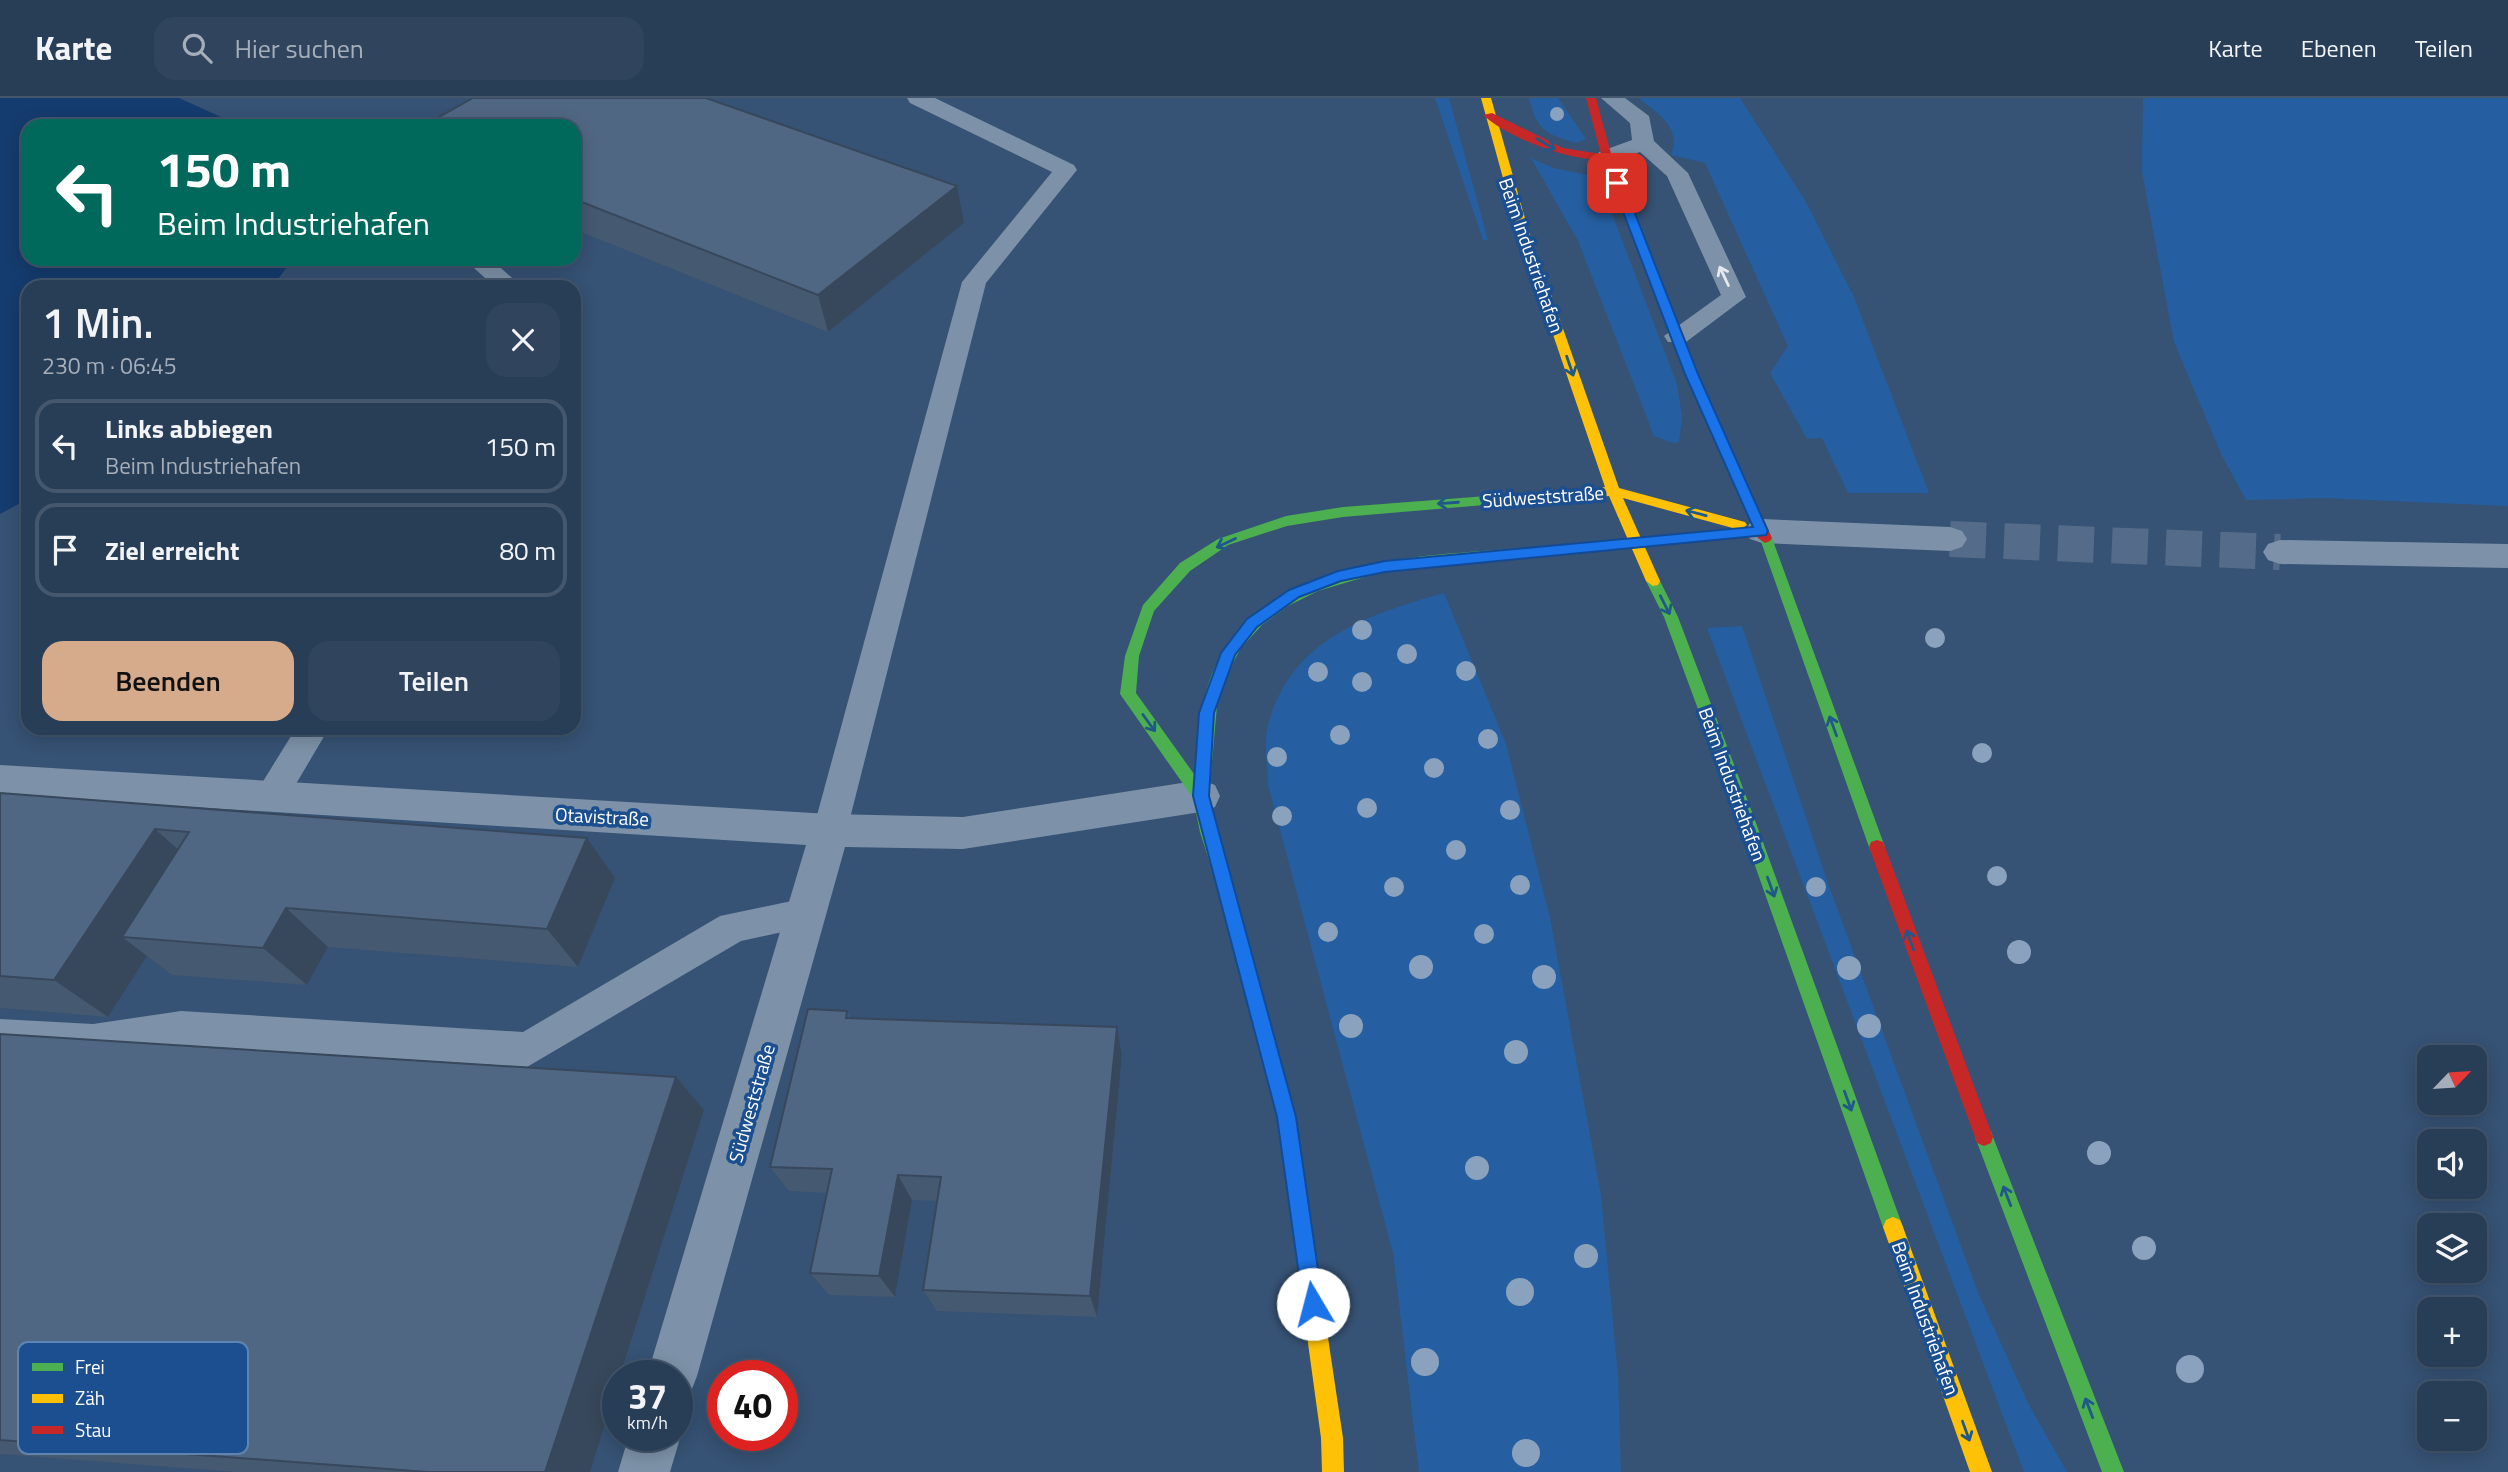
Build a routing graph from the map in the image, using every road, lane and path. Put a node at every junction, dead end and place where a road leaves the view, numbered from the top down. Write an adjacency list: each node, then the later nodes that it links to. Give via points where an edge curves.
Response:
1 (918, 98): 21 (lane, via 1066,170 974,282)
2 (1486, 98): 5 (main road, Beim Industriehafen)
3 (1591, 98): 7 (main road)
4 (1612, 98): 6 (lane, via 1641,121)
5 (1488, 115): 7 (main road, one-way to 7, via 1555,150 1594,159); 11 (main road, Beim Industriehafen, one-way to 11, via 1517,214)
6 (1643, 143): 7 (lane); 10 (lane, one-way to 6, via 1734,298 1677,173)
7 (1607, 157): 10 (main road)
8 (484, 266): 9 (lane)
9 (502, 280)
10 (1677, 336): 12 (main road)
11 (1614, 491): 12 (main road, Südweststraße, one-way to 11); 14 (main road, Beim Industriehafen); 20 (main road, Südweststraße, one-way to 20, via 1356,511 1286,521 1223,542 1185,567 1148,610 1132,656 1128,695)
12 (1762, 531): 13 (street); 14 (main road, Südweststraße); 29 (main road, one-way to 12, via 1933,1005)
13 (1950, 539)
14 (1634, 545): 20 (main road, Südweststraße, via 1385,566 1338,576 1294,594 1252,623 1228,653 1206,713); 28 (main road, Beim Industriehafen, one-way to 28, via 1671,617)
15 (2280, 552): 16 (street)
16 (2508, 556)
17 (309, 735): 19 (lane)
18 (0, 780): 19 (street, Otavistraße)
19 (271, 796): 21 (street, Otavistraße)
20 (1201, 796): 21 (street, Otavistraße, via 962,833); 27 (main road, Südweststraße, via 1286,1117)
21 (830, 830): 22 (street, Südweststraße)
22 (806, 913): 23 (lane, via 733,927 527,1050 181,1028 93,1041); 24 (street, Südweststraße)
23 (0, 1036)
24 (677, 1360)
25 (650, 1451): 26 (street)
26 (644, 1472)
27 (1333, 1472)
28 (1981, 1472)
29 (2113, 1472)

